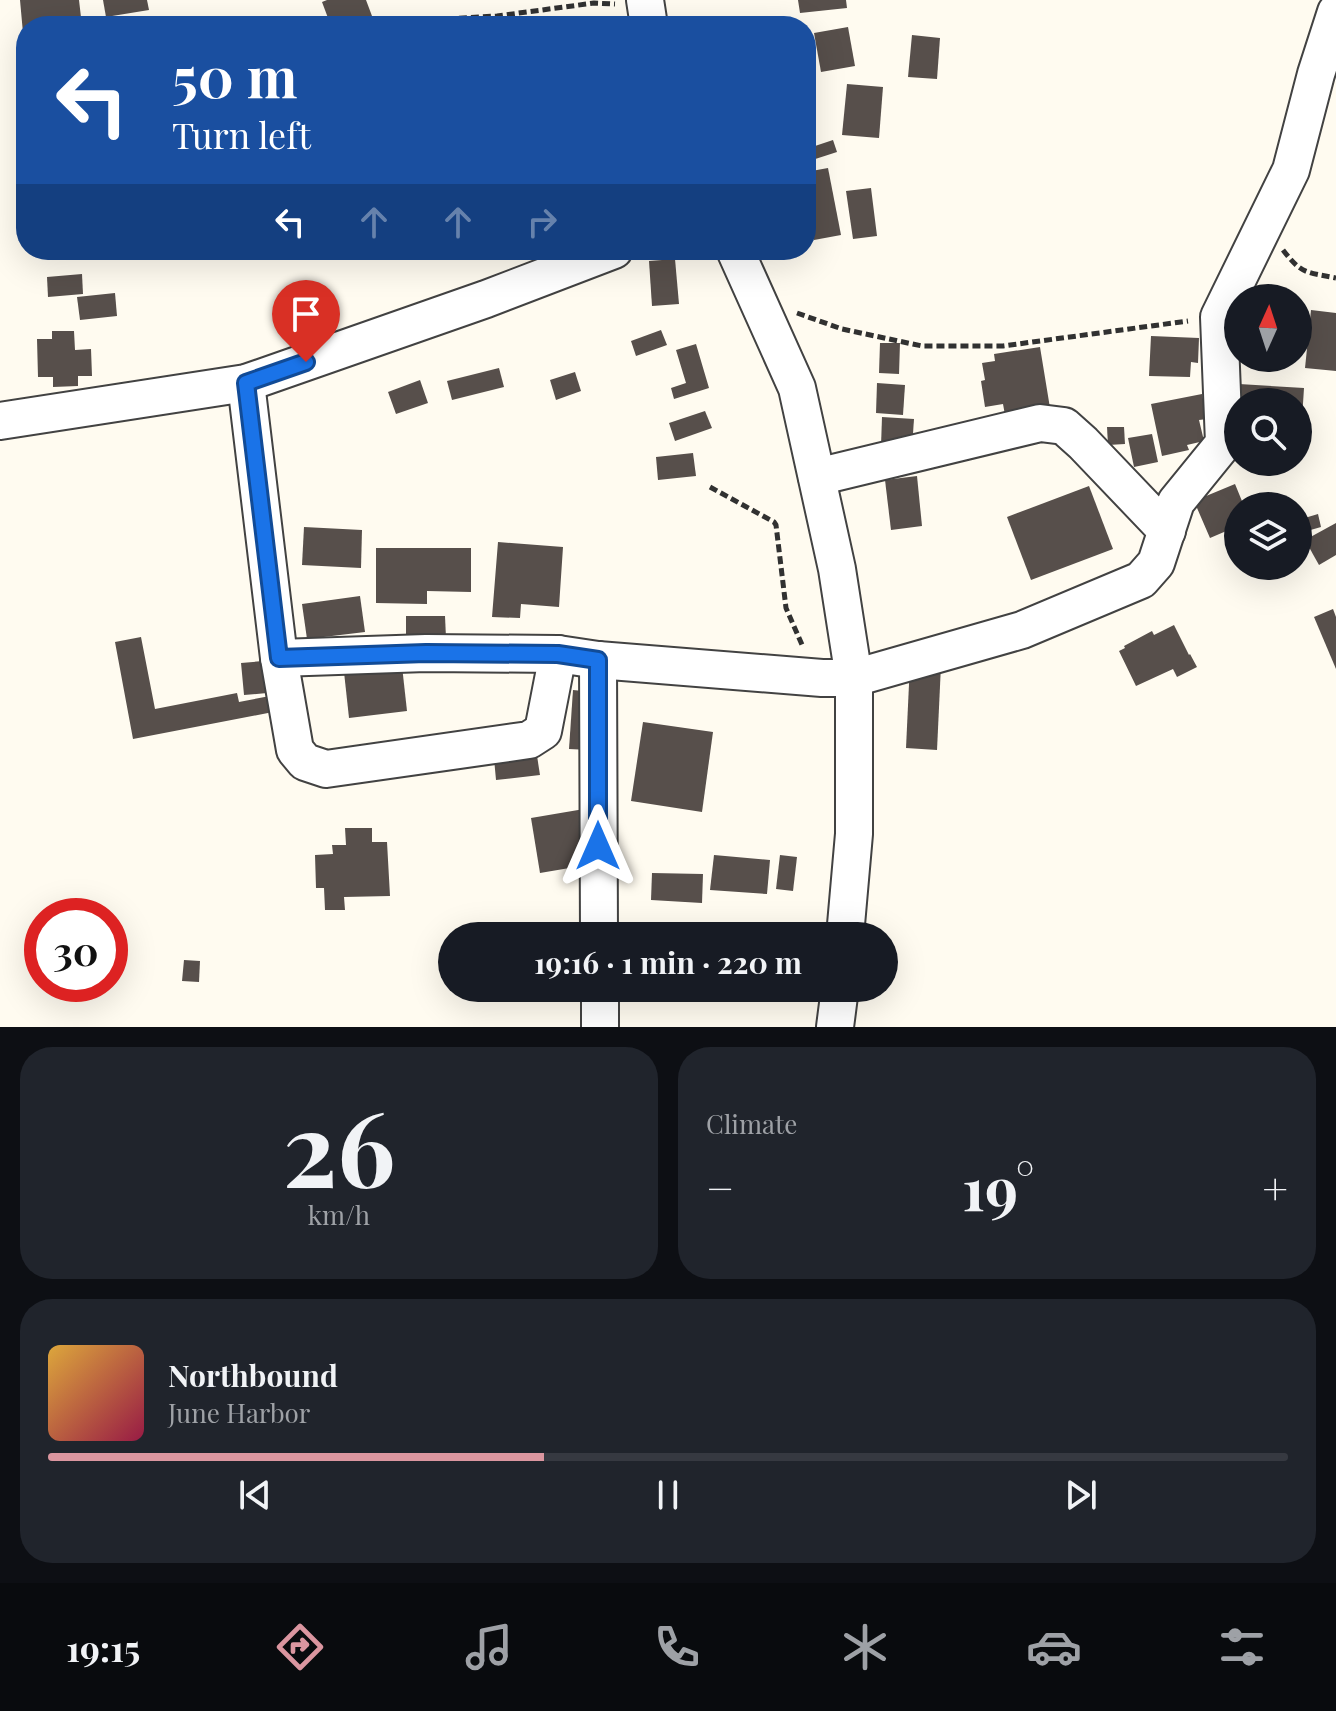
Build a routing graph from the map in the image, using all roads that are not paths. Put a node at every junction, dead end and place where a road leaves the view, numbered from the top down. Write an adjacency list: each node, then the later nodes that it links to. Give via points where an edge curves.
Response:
1 (1336, 12): 7 (street, via 1291,170 1219,317 1224,443 1176,502)
2 (588, 260): 4 (street)
3 (740, 260): 6 (street, via 797,388)
4 (246, 383): 5 (street); 9 (street)
5 (0, 421)
6 (817, 477): 7 (street, via 1040,423 1064,426); 11 (street, via 837,569)
7 (1167, 531): 11 (street, via 1156,563 1141,580 1022,630)
8 (558, 654): 9 (street); 9 (street, via 543,731 529,740 326,769 305,762 295,750); 10 (street)
9 (279, 658)
10 (598, 660): 11 (street); 12 (street)
11 (838, 678): 13 (street, via 854,834)
12 (599, 922)
13 (846, 922)
14 (600, 1002): 16 (street)
15 (838, 1002): 17 (street)
16 (600, 1027)
17 (835, 1027)

